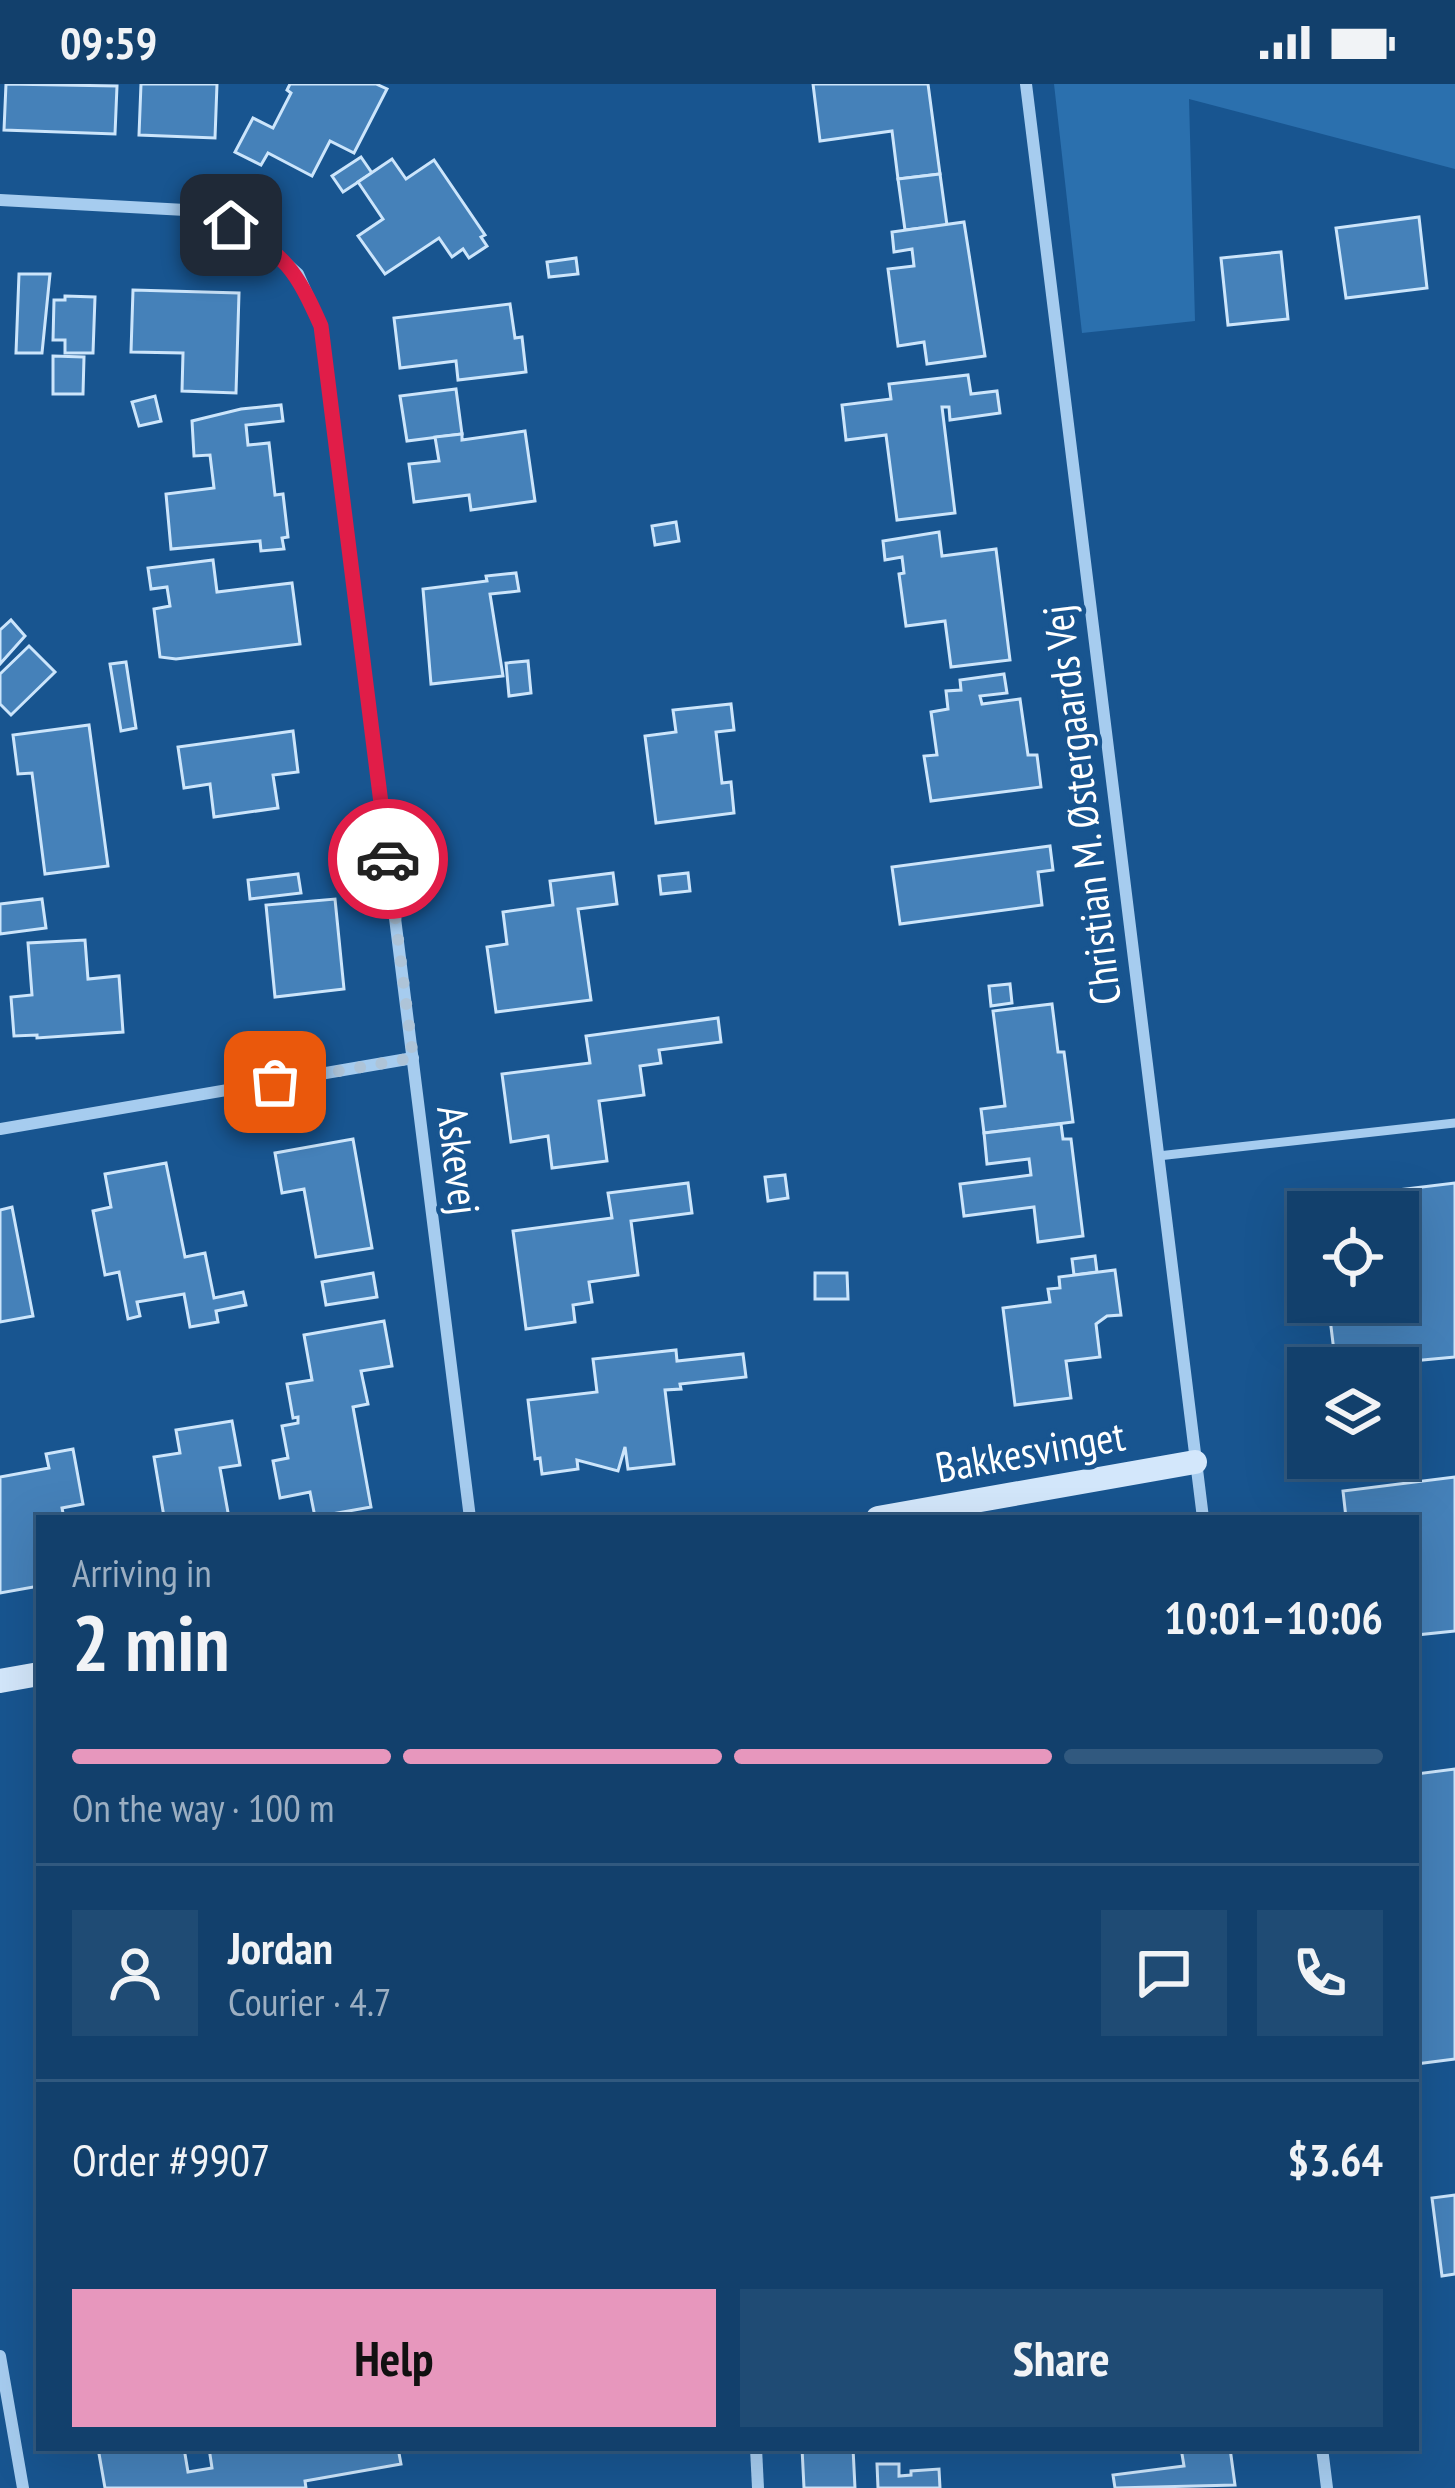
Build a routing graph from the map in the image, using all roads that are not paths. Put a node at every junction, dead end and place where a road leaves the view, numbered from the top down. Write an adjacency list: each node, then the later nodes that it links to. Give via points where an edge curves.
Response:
1 (1026, 84): 6 (street, Christian M. Østergaards Vej)
2 (0, 200): 3 (street, Askevej, via 204,211 259,239 298,274 321,326)
3 (413, 1058): 5 (street); 8 (street, Askevej)
4 (1455, 1123): 6 (lane)
5 (0, 1129)
6 (1158, 1156): 7 (street, Christian M. Østergaards Vej)
7 (1196, 1462): 9 (street, Bakkesvinget); 10 (street, Christian M. Østergaards Vej)
8 (470, 1515)
9 (895, 1515)
10 (1203, 1515)
11 (36, 1675): 12 (street)
12 (0, 1682)
13 (0, 2356): 14 (street)
14 (4, 2397): 17 (street)
15 (756, 2451): 18 (street)
16 (1322, 2451): 19 (street)
17 (23, 2488)
18 (758, 2488)
19 (1327, 2488)

